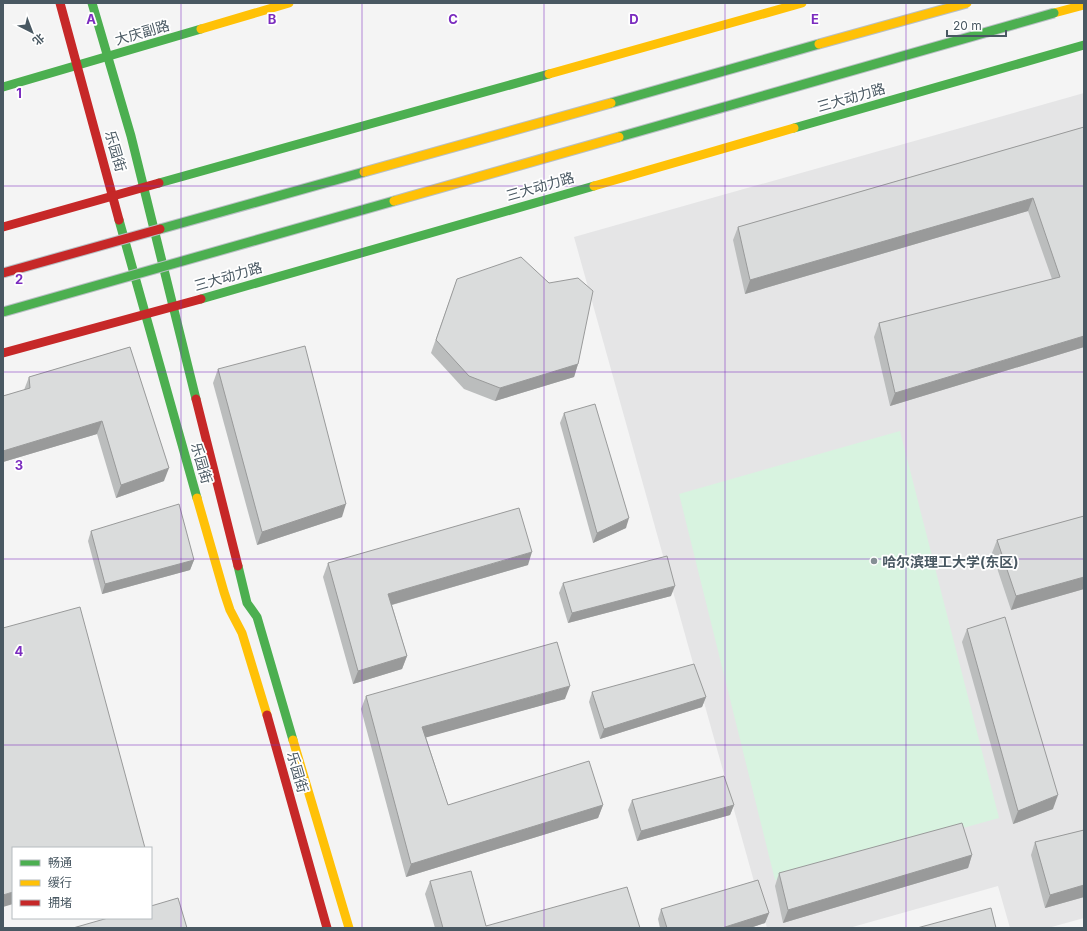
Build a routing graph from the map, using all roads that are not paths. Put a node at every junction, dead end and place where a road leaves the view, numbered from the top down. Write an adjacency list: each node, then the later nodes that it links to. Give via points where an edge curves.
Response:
1 (60, 3): 9 (main road, 乐园街)
2 (92, 3): 8 (main road, 乐园街)
3 (289, 3): 8 (main road, 大庆副路)
4 (802, 3): 11 (main road)
5 (967, 3): 14 (main road, bridge)
6 (1084, 5): 16 (main road, bridge)
7 (1084, 45): 15 (main road, 三大动力路)
8 (108, 56): 9 (main road, 大庆副路); 11 (main road, 乐园街)
9 (77, 66): 10 (main road, 大庆副路); 12 (main road, 乐园街)
10 (3, 87)
11 (143, 188): 12 (main road); 15 (main road, 乐园街)
12 (114, 196): 13 (main road); 17 (main road, 乐园街)
13 (3, 227)
14 (3, 273)
15 (172, 306): 17 (main road, 三大动力路); 20 (main road, 乐园街, via 247,603 257,617)
16 (3, 312)
17 (145, 315): 18 (main road, 三大动力路); 19 (main road, 乐园街, via 230,610 242,634 255,673)
18 (3, 353)
19 (327, 928)
20 (349, 928)

